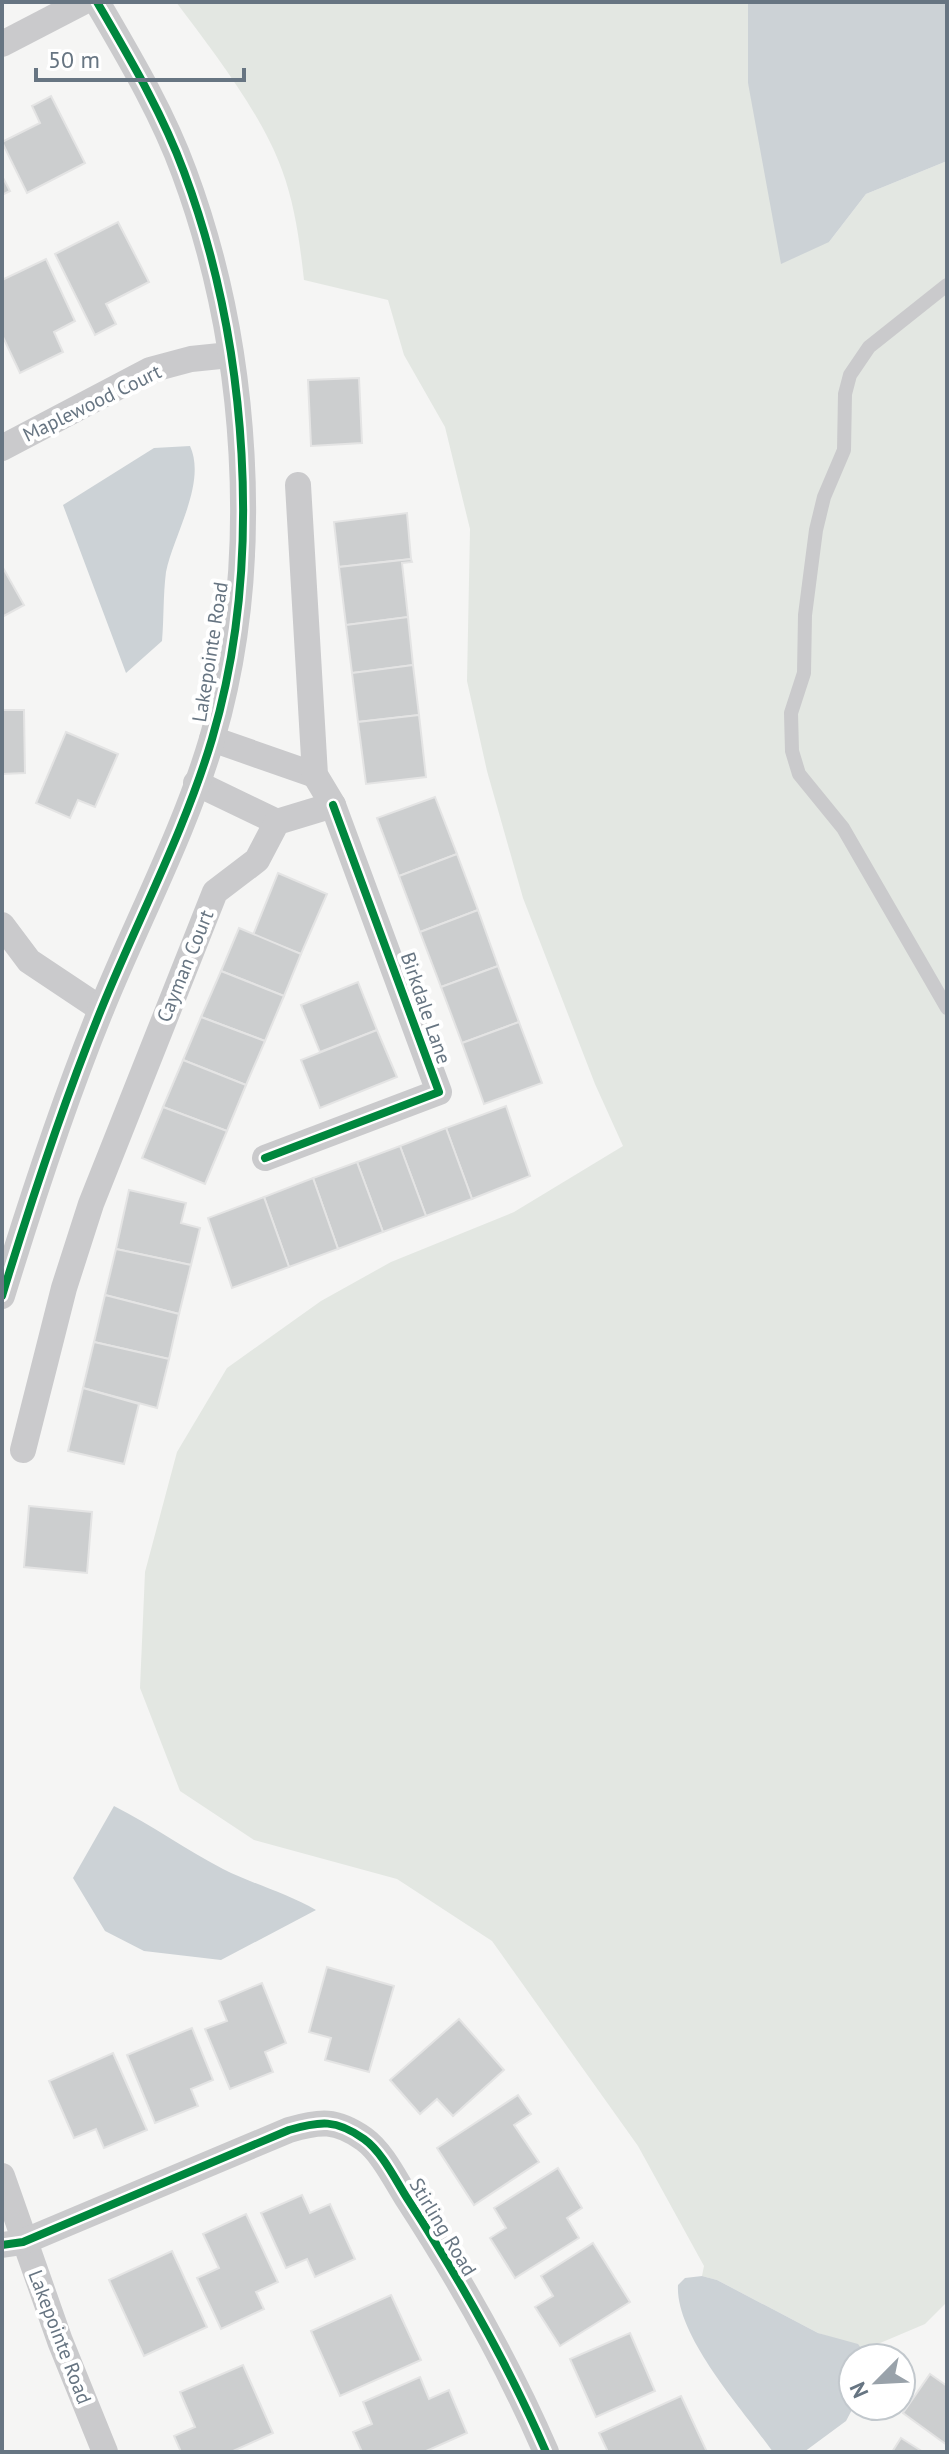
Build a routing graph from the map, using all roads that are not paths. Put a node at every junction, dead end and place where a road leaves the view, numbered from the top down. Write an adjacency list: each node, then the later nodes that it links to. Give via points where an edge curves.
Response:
1 (83, 2): 3 (street)
2 (97, 2): 5 (street, Lakepointe Road, via 151,96 184,172 203,231)
3 (2, 44)
4 (947, 285): 14 (lane, via 869,347 850,375 844,450 816,530 804,673 791,725 799,774 843,828)
5 (230, 355): 6 (street, Maplewood Court, via 150,370); 8 (street, Lakepointe Road, via 243,485 240,555 235,623)
6 (2, 448)
7 (298, 485): 9 (street)
8 (212, 739): 9 (street); 10 (street, Lakepointe Road)
9 (315, 775): 11 (street)
10 (196, 783): 12 (street); 15 (street, Lakepointe Road)
11 (333, 805): 12 (street); 16 (street, Birkdale Lane, via 439,1092)
12 (277, 822): 18 (street, Cayman Court, via 257,860 215,892 91,1204)
13 (2, 925): 15 (street, via 29,961)
14 (947, 1008)
15 (101, 1009): 17 (street, Lakepointe Road, via 34,1189)
16 (265, 1158)
17 (2, 1296)
18 (23, 1450)
19 (2, 2176): 20 (street, Lakepointe Road)
20 (12, 2244): 21 (street, Lakepointe Road); 22 (street, Stirling Road, via 289,2130 319,2121 341,2126 366,2140 432,2236)
21 (105, 2452)
22 (546, 2452)

